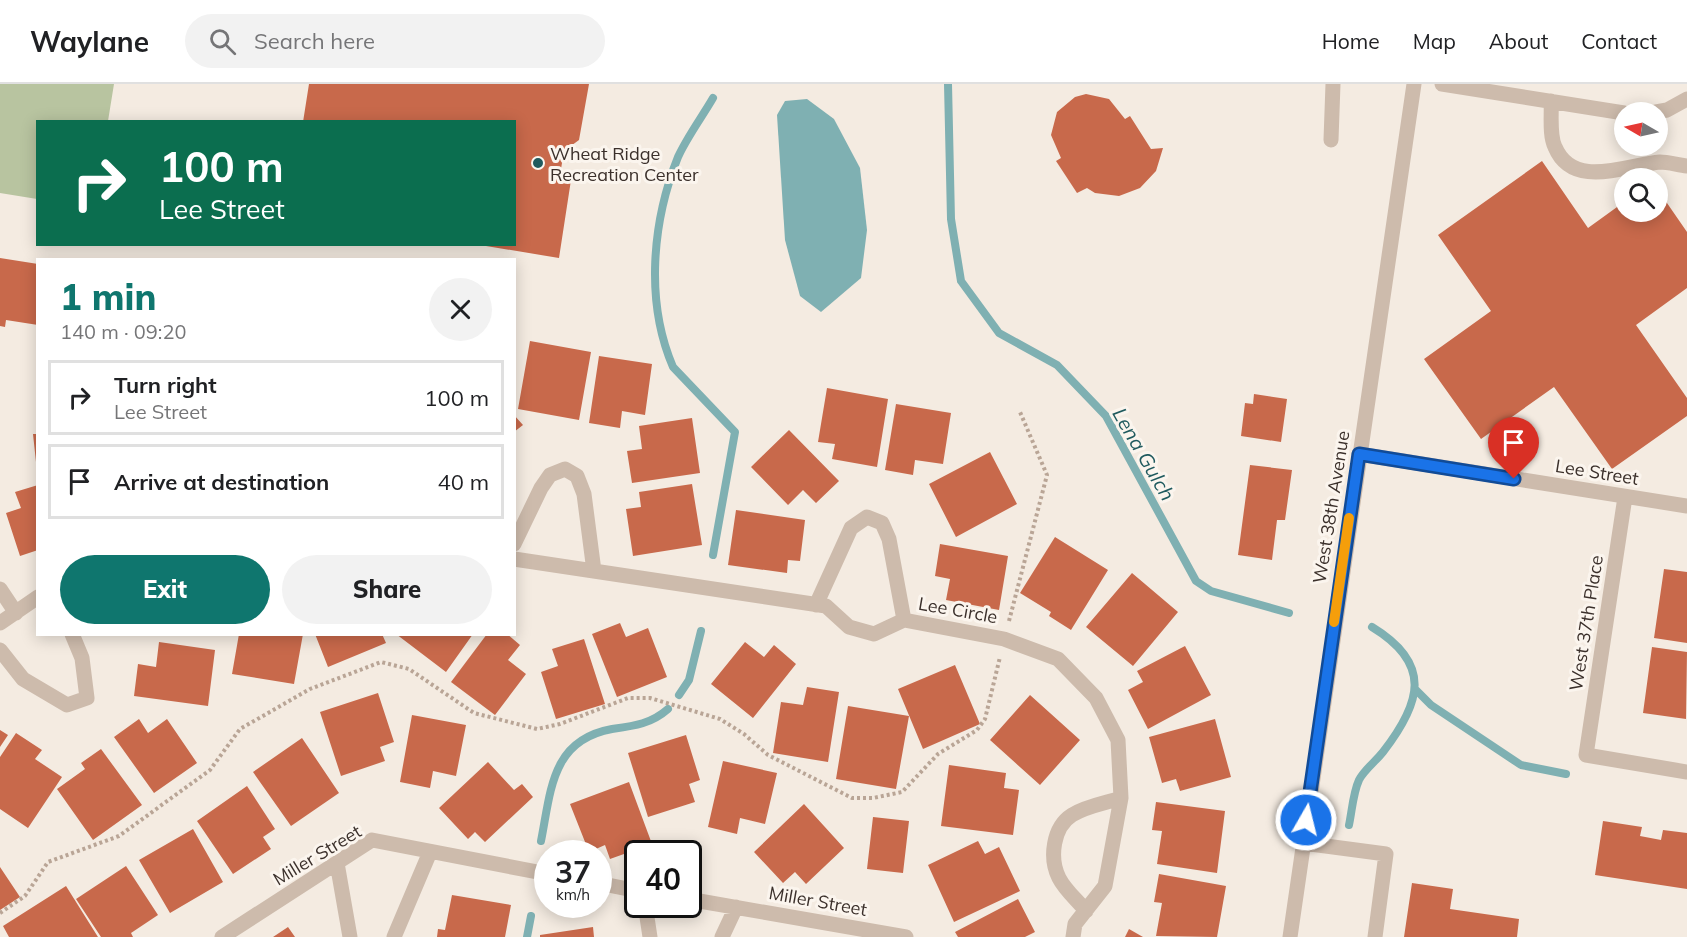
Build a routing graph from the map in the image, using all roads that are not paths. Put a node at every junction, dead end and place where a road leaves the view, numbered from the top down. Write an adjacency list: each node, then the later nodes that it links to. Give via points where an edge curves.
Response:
1 (1334, 84): 8 (street)
2 (1414, 84): 10 (street, West 38th Avenue)
3 (1442, 84): 5 (street)
4 (1687, 99): 6 (street)
5 (1551, 101): 7 (street); 9 (street, via 1554,146 1564,161 1587,172 1606,173 1661,162)
6 (1668, 109)
7 (1614, 111)
8 (1331, 140)
9 (1687, 166)
10 (1359, 454): 11 (street, Lee Street); 26 (street, West 38th Avenue)
11 (1625, 497): 12 (street, Lee Street); 24 (street, West 37th Place, via 1586,755)
12 (1687, 506)
13 (516, 540): 15 (street, via 541,488 550,475 565,469 577,476 584,494)
14 (516, 559): 15 (street, Lee Circle)
15 (594, 571): 18 (street, Lee Circle)
16 (0, 590): 19 (street)
17 (36, 598): 19 (street)
18 (816, 605): 20 (street, Lee Circle, via 825,606 849,627 874,634); 20 (street, via 850,528 867,517 882,523 889,539)
19 (16, 613): 21 (street)
20 (904, 620): 25 (street, Lee Circle, via 1004,639 1058,659 1096,698 1118,740)
21 (0, 623)
22 (73, 636): 23 (street, via 82,658 87,698 67,705 23,679)
23 (0, 650)
24 (1687, 772)
25 (1121, 798): 32 (street, Lee Circle, via 1105,885); 32 (street, via 1073,814 1062,823 1055,838 1058,877)
26 (1303, 843): 41 (street, West 38th Avenue); 42 (street, via 1386,854)
27 (430, 852): 28 (street, Miller Street, via 372,840); 29 (street, Miller Street); 36 (street)
28 (337, 863): 34 (street, Miller Street); 35 (street)
29 (534, 871)
30 (702, 902): 31 (street, Miller Street)
31 (736, 907): 38 (street); 39 (street, Miller Street)
32 (1086, 910): 40 (street, Lee Circle, via 1075,924)
33 (647, 918): 37 (street)
34 (222, 937)
35 (350, 937)
36 (394, 937)
37 (650, 937)
38 (722, 937)
39 (906, 937)
40 (1073, 937)
41 (1290, 937)
42 (1375, 937)

